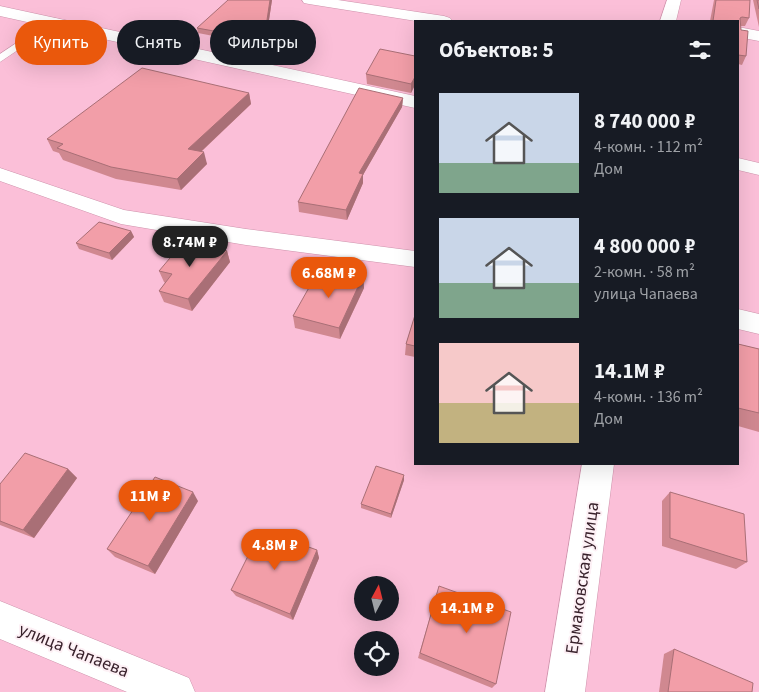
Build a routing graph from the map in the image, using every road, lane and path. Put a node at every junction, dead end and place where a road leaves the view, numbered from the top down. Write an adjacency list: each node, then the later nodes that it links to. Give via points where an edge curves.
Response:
1 (309, 0): 5 (street)
2 (674, 0): 6 (street)
3 (0, 11): 4 (street)
4 (49, 20)
5 (438, 20)
6 (670, 20)
7 (739, 32): 9 (street)
8 (107, 33): 12 (street)
9 (759, 36)
10 (15, 48): 11 (lane)
11 (0, 59)
12 (414, 102)
13 (739, 164): 14 (street)
14 (759, 169)
15 (0, 174): 16 (street, via 121,217)
16 (414, 259)
17 (739, 319): 18 (street)
18 (759, 324)
19 (598, 465): 22 (street, Ермаковская улица)
20 (0, 620): 21 (street, улица Чапаева)
21 (175, 692)
22 (565, 692)

